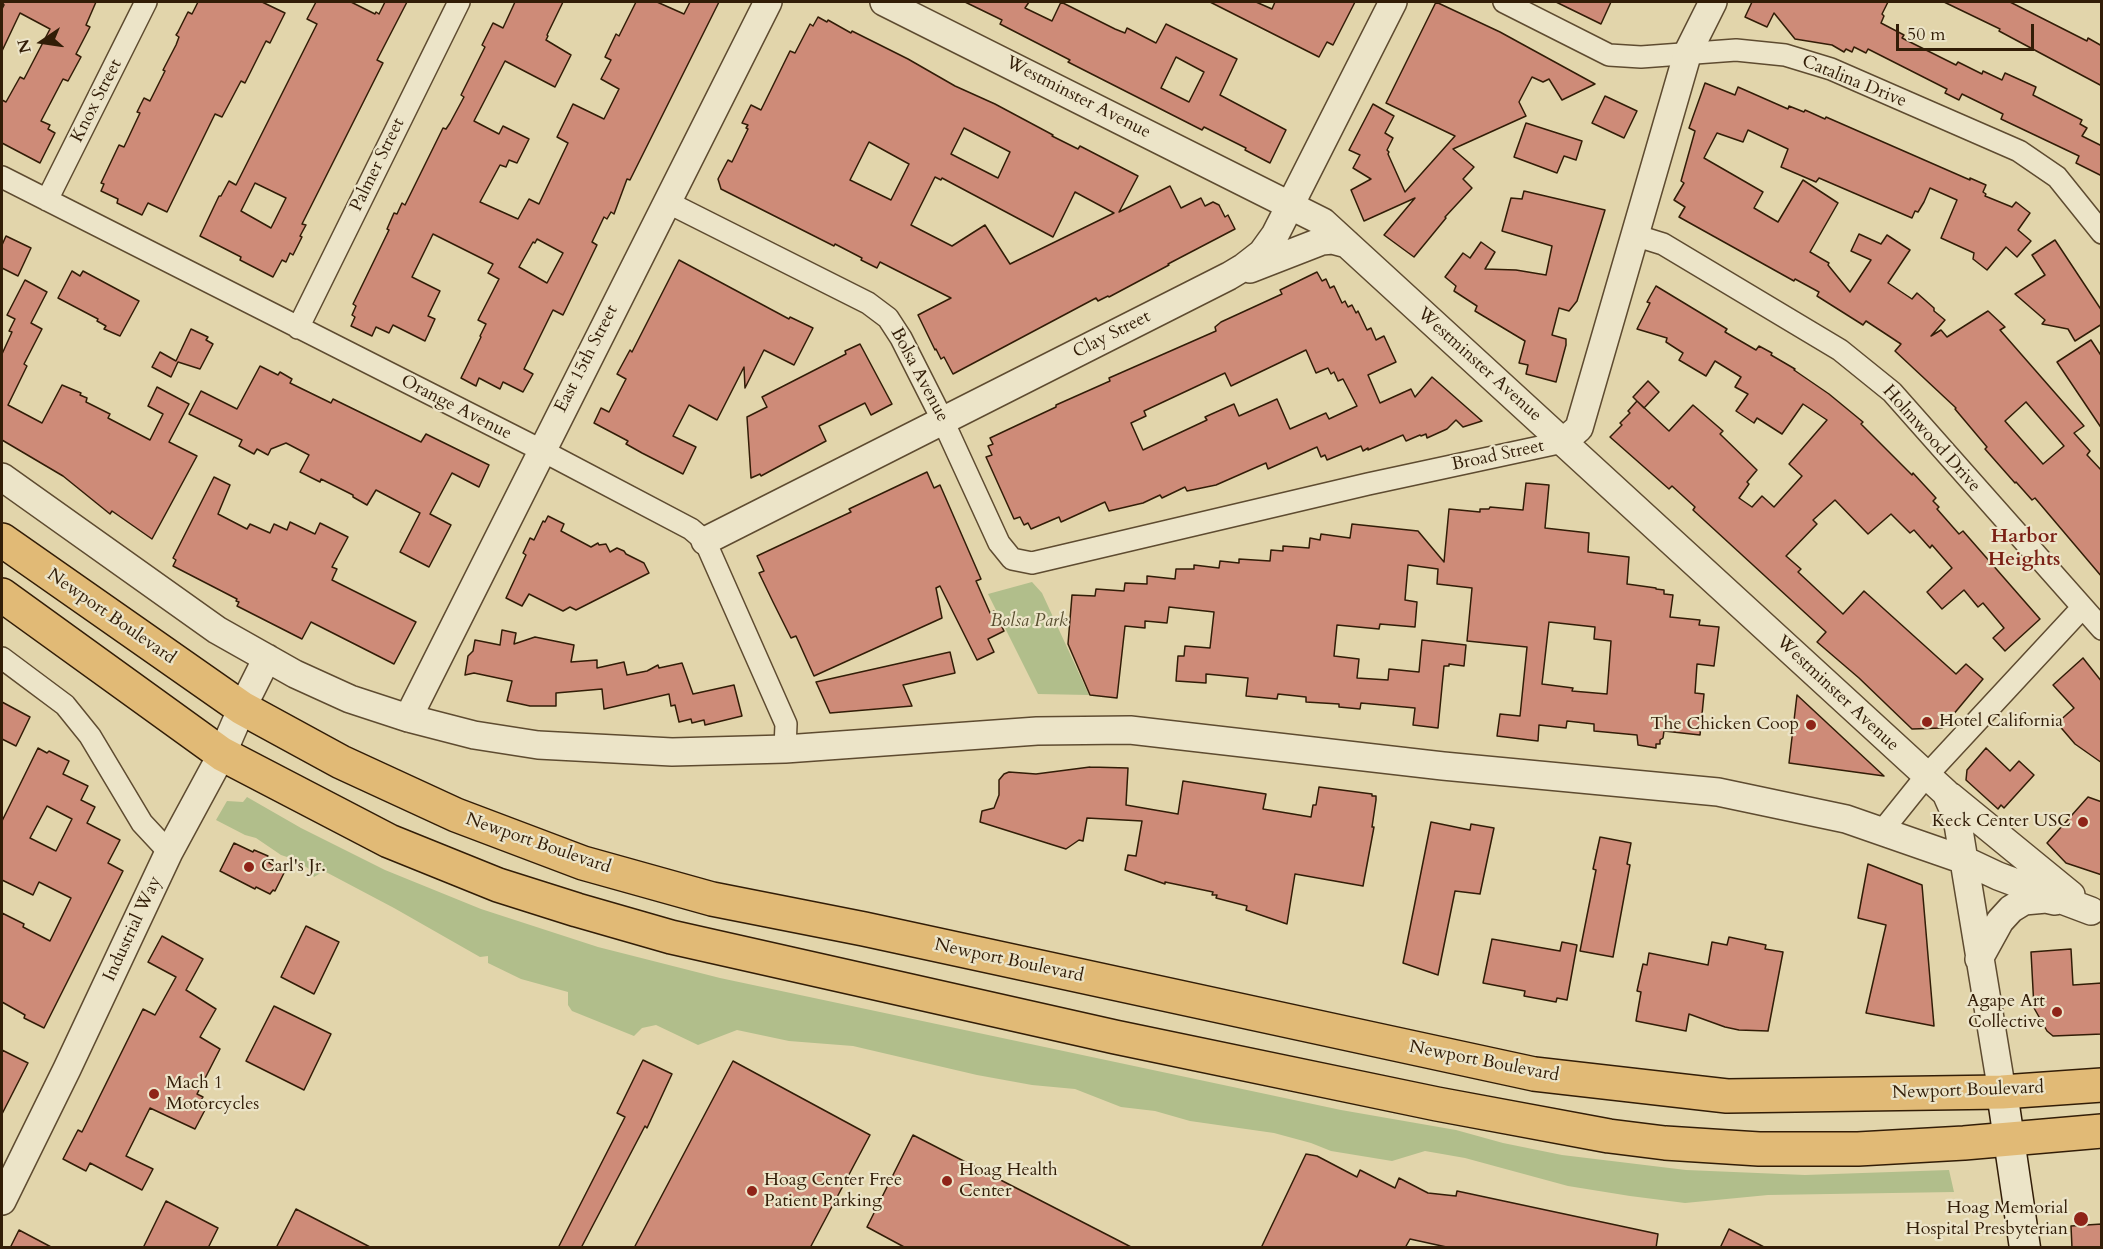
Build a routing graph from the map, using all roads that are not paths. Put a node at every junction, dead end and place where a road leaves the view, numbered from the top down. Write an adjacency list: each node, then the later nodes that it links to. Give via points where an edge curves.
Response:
1 (146, 2): 10 (street, Knox Street)
2 (459, 2): 17 (street, Palmer Street)
3 (768, 2): 11 (street, East 15th Street)
4 (884, 2): 12 (street, Westminster Avenue)
5 (1393, 2): 12 (street, Clay Street)
6 (1504, 2): 8 (street, Catalina Drive, via 1609,55 1641,57)
7 (1713, 2): 8 (street, Broad Street)
8 (1688, 52): 13 (street, Catalina Drive, via 1736,50 1785,56 1831,69 1998,142 2057,177); 14 (street, Broad Street)
9 (2, 177): 10 (street, Orange Avenue)
10 (47, 200): 17 (street, Orange Avenue)
11 (667, 202): 18 (street, Bolsa Avenue, via 868,303 888,318); 20 (street, East 15th Street)
12 (1290, 204): 15 (street, Westminster Avenue, via 1323,222); 16 (street, Clay Street, via 1262,253)
13 (2102, 233)
14 (1634, 235): 19 (street, Broad Street, via 1579,428); 26 (street, Holmwood Drive, via 1663,244 1840,351 1892,392)
15 (1347, 244): 16 (street, via 1322,241); 19 (street, Westminster Avenue)
16 (1228, 276): 18 (street, Clay Street)
17 (298, 328): 20 (street, Orange Avenue)
18 (943, 421): 23 (street, Clay Street); 24 (street, Bolsa Avenue, via 999,543)
19 (1563, 442): 24 (street, Broad Street, via 1032,563); 34 (street, Westminster Avenue)
20 (541, 450): 23 (street, Orange Avenue, via 691,529); 31 (street, East 15th Street)
21 (2, 477): 29 (street, via 217,630)
22 (2, 540): 30 (highway, Newport Boulevard)
23 (705, 541): 32 (street, via 786,724)
24 (1012, 559)
25 (2, 595): 33 (highway)
26 (2082, 608): 27 (street, Holmwood Drive); 34 (street)
27 (2102, 629)
28 (2, 658): 36 (street, via 65,705 90,736 142,823)
29 (267, 658): 30 (street, Industrial Way); 31 (street, via 350,699)
30 (242, 708): 33 (street, Industrial Way); 41 (highway, Newport Boulevard, via 341,762 456,815 583,863 712,899 1534,1074 1727,1096)
31 (408, 718): 32 (street, via 474,735 538,745 672,752)
32 (785, 749): 35 (street, via 1036,731 1130,730 1718,792 1846,819)
33 (222, 754): 36 (street, Industrial Way); 43 (highway, via 389,841 498,885 671,937 1115,1037 1620,1138 1759,1149 1858,1149)
34 (1936, 784): 35 (street); 37 (street, Westminster Avenue, via 1957,818); 38 (street)
35 (1882, 831): 37 (street)
36 (169, 852): 44 (street, Industrial Way)
37 (1964, 860): 38 (street); 39 (street, Westminster Avenue)
38 (2096, 913): 39 (street, via 2046,899 2024,901 2000,921)
39 (1979, 959): 41 (street, Westminster Avenue)
40 (2102, 1085): 41 (highway, Newport Boulevard)
41 (2002, 1092): 43 (main road)
42 (2102, 1131): 43 (highway)
43 (2009, 1139): 45 (main road)
44 (2, 1201)
45 (2025, 1248)

